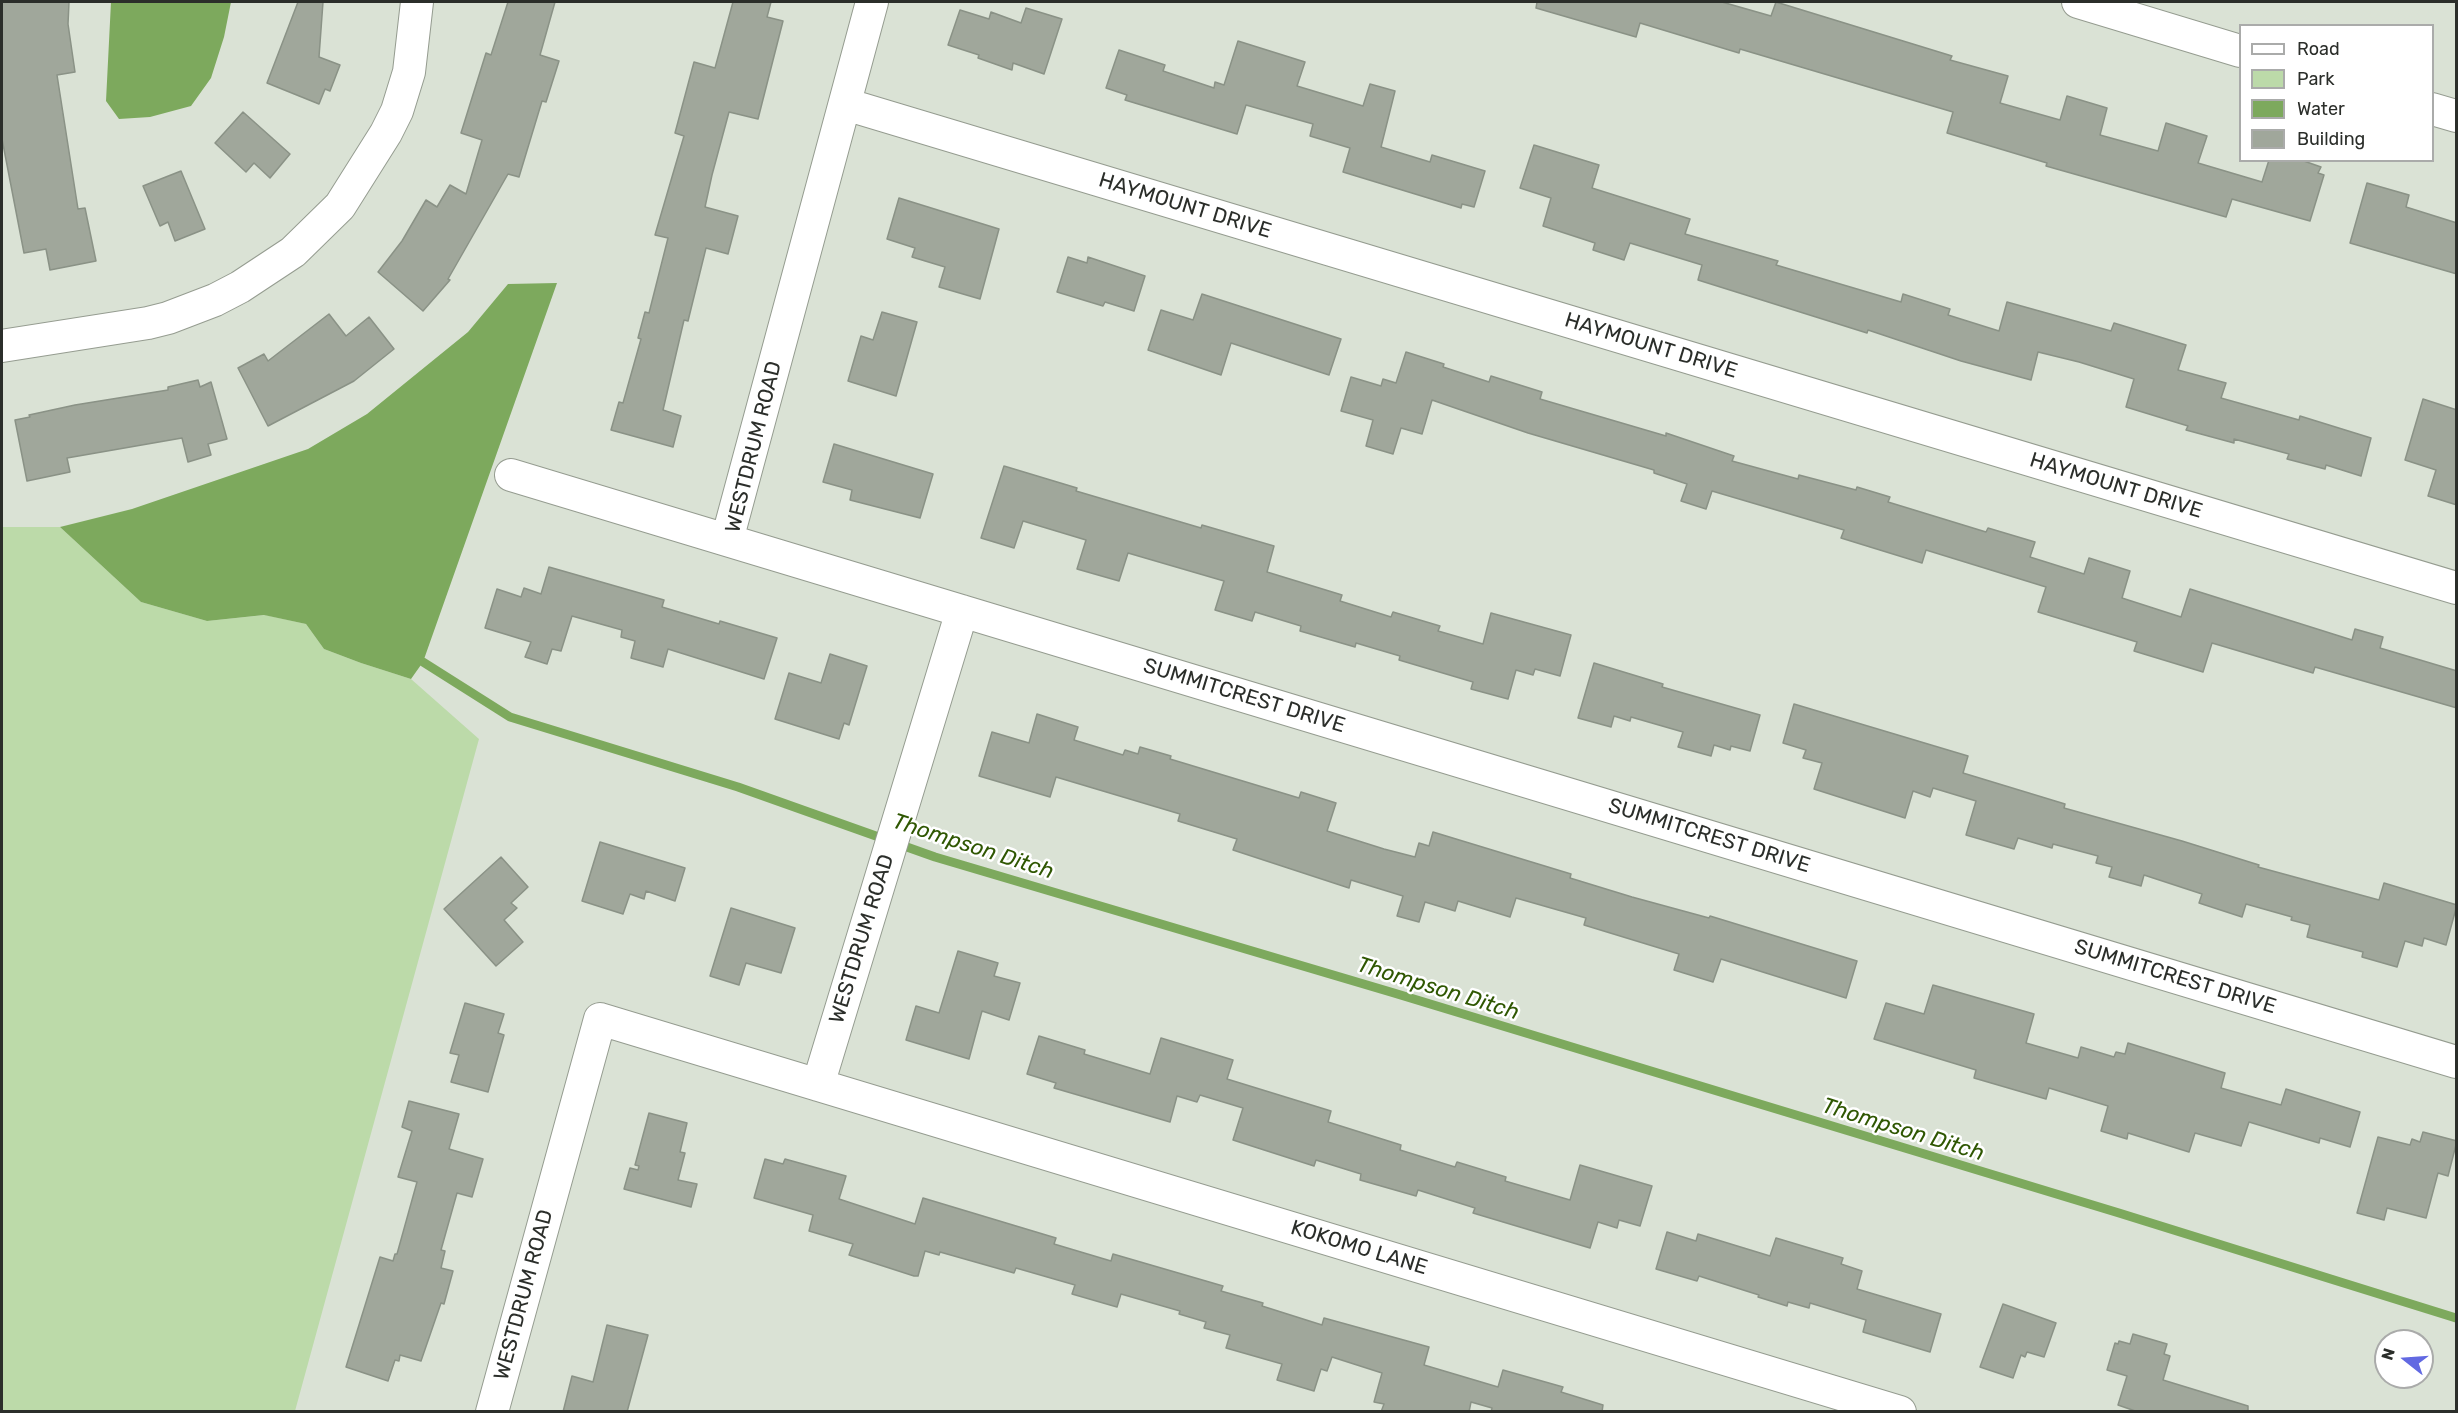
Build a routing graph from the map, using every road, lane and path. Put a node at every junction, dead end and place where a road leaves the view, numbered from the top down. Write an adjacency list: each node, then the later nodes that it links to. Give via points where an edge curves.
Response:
1 (417, 2): 8 (street, via 409,72 386,133 340,206 292,252 240,287 168,318)
2 (872, 2): 5 (street, WESTDRUM ROAD)
3 (2078, 2): 4 (street)
4 (2239, 50)
5 (845, 104): 10 (street, WESTDRUM ROAD); 11 (street, HAYMOUNT DRIVE)
6 (2434, 109): 7 (street)
7 (2457, 116)
8 (2, 346)
9 (511, 475): 10 (street)
10 (727, 540): 12 (street, WESTDRUM ROAD)
11 (2457, 588)
12 (962, 611): 13 (street, SUMMITCREST DRIVE); 14 (street, WESTDRUM ROAD)
13 (2457, 1062)
14 (818, 1085): 15 (street, WESTDRUM ROAD, via 600,1019); 16 (street, KOKOMO LANE)
15 (492, 1412)
16 (1900, 1412)

